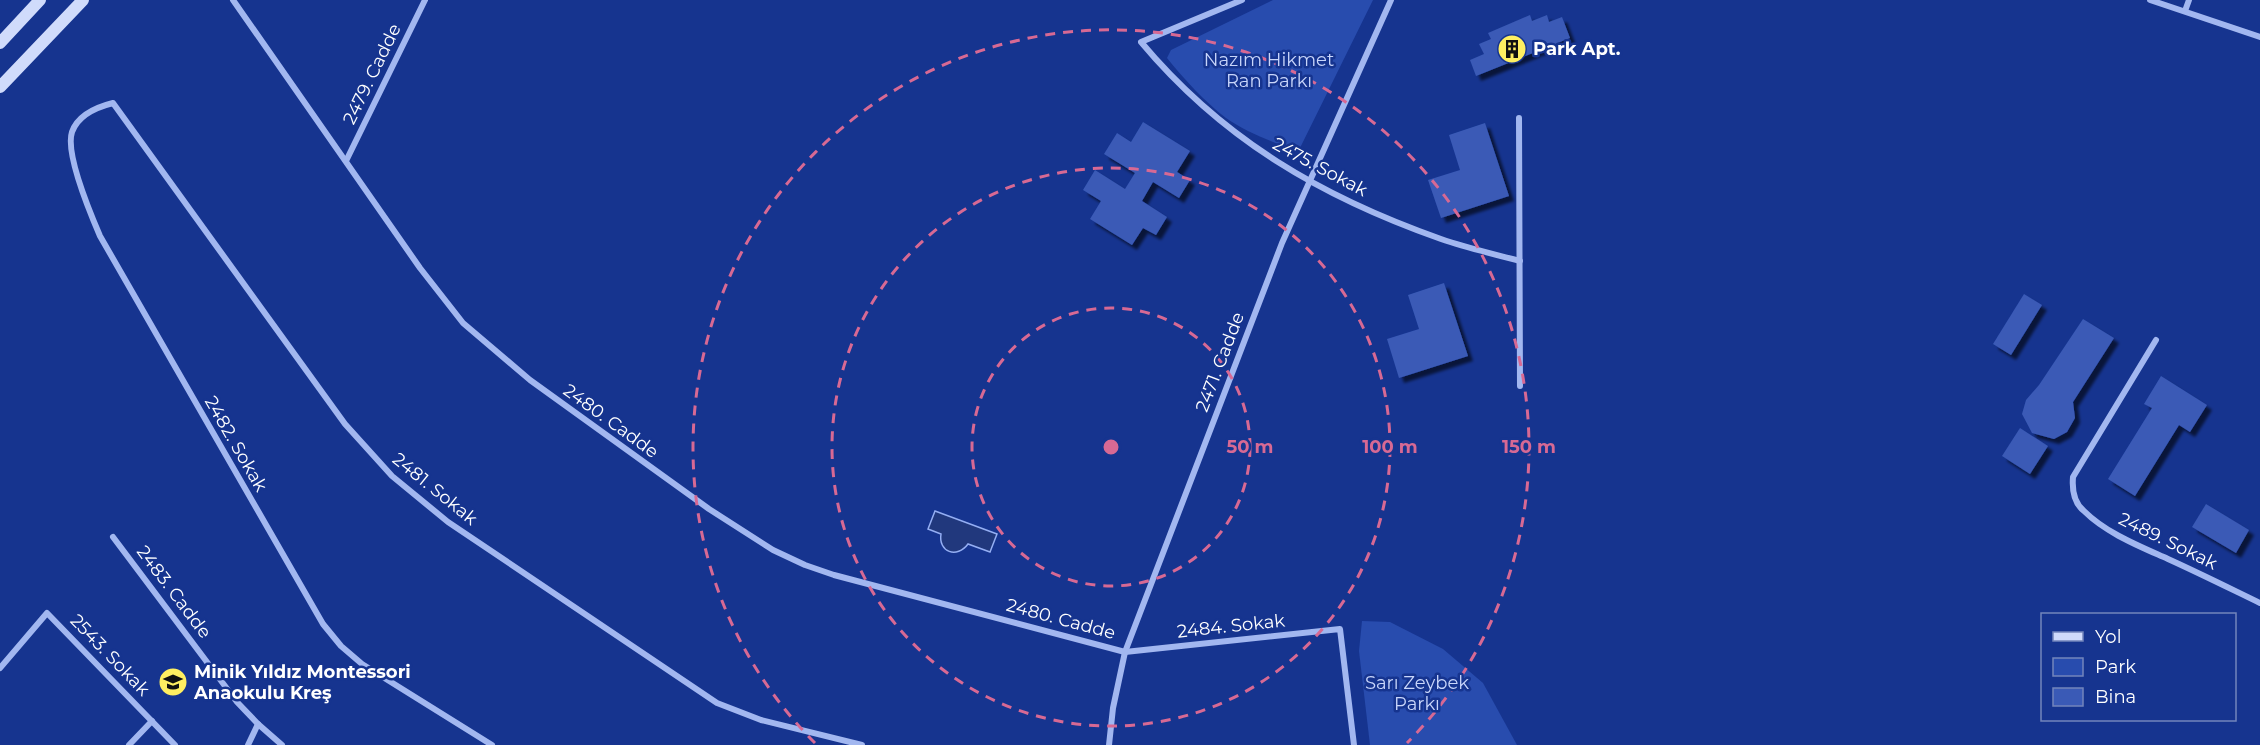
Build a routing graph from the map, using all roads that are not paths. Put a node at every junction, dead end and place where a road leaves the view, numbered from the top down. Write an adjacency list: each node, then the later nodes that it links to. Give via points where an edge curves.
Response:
1 (40, 0): 11 (main road)
2 (83, 0): 12 (main road)
3 (234, 0): 15 (street, 2480. Cadde)
4 (425, 0): 15 (street, 2479. Cadde)
5 (1242, 0): 16 (street, 2475. Sokak, via 1141,42 1166,72 1228,128)
6 (1391, 0): 16 (street, 2471. Cadde)
7 (2150, 0): 9 (street)
8 (2188, 0): 9 (street)
9 (2186, 11): 10 (street)
10 (2260, 37)
11 (0, 43)
12 (0, 87)
13 (113, 103): 30 (street, 2482. Sokak, via 90,112 72,131 73,156 91,214 111,257 316,612 331,635 362,664); 31 (street, 2481. Sokak, via 345,424 392,476 448,522 717,703 761,720)
14 (1519, 118): 17 (street)
15 (346, 161): 22 (street, 2480. Cadde, via 463,323 530,380 741,531 784,555 834,575)
16 (1309, 181): 17 (street, 2475. Sokak, via 1392,221); 22 (street, 2471. Cadde)
17 (1520, 261): 19 (street)
18 (2156, 340): 21 (street, 2489. Sokak, via 2073,477 2074,494 2082,510 2106,528)
19 (1520, 386)
20 (113, 537): 25 (street, 2483. Cadde, via 237,702)
21 (2260, 603)
22 (1125, 652): 32 (street, 2471. Cadde); 33 (street, 2484. Sokak, via 1340,629)
23 (0, 668): 24 (street, 2543. Sokak, via 47,613)
24 (152, 721): 26 (street); 27 (street, 2543. Sokak)
25 (258, 724): 28 (street); 29 (street, 2483. Cadde)
26 (129, 745)
27 (175, 745)
28 (248, 745)
29 (282, 745)
30 (492, 745)
31 (862, 745)
32 (1109, 745)
33 (1354, 745)

